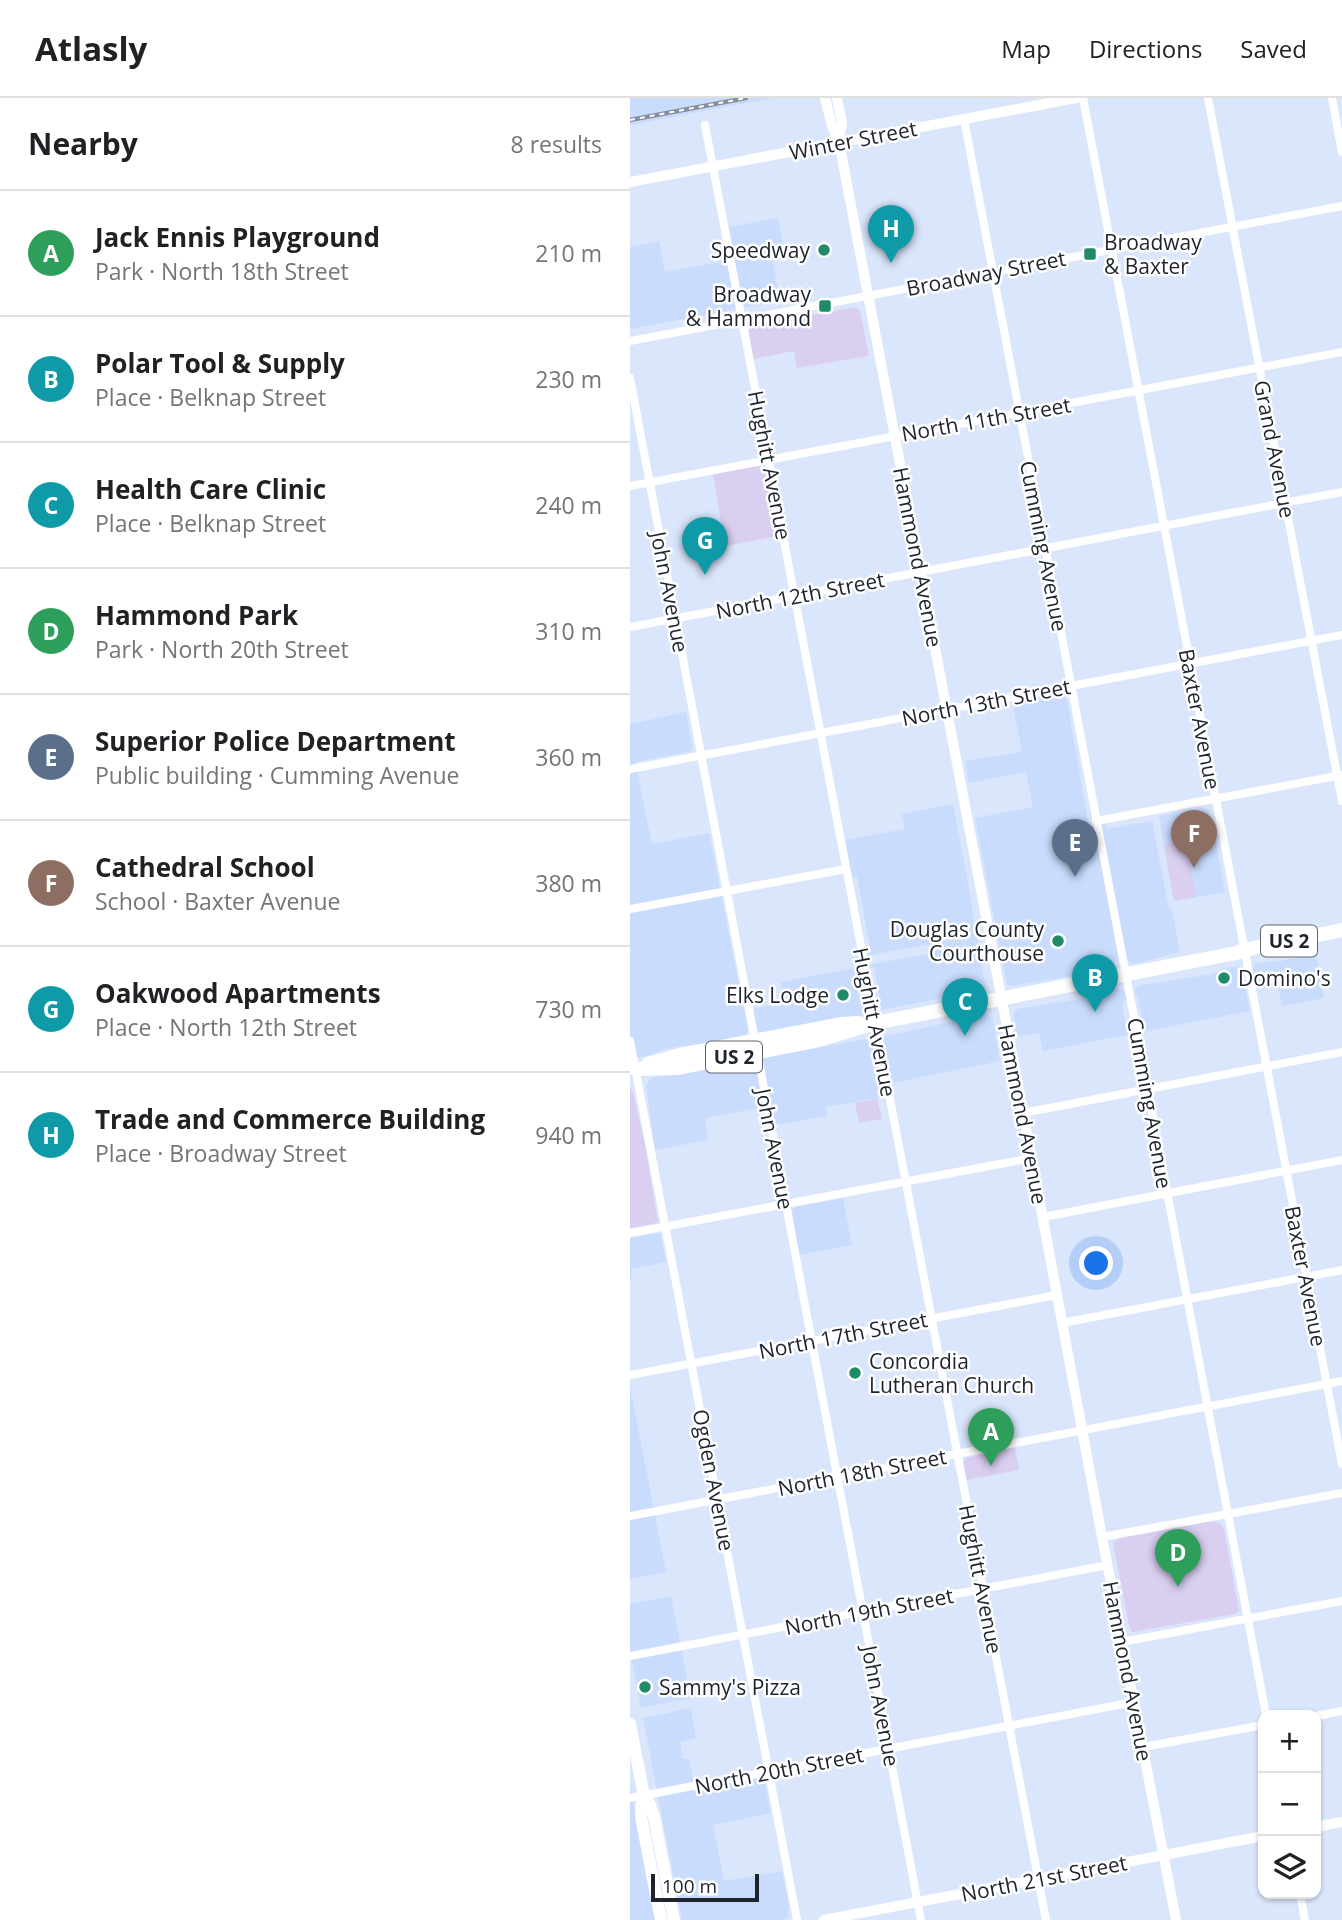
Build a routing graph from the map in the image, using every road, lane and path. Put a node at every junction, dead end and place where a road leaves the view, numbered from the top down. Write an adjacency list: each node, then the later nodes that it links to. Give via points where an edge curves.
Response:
1 (825, 98): 9 (street, Hammond Avenue)
2 (837, 98): 9 (street, Hammond Avenue, via 842,125)
3 (1076, 98): 7 (street, Winter Street)
4 (1083, 98): 15 (street, Baxter Avenue)
5 (1208, 98): 14 (street, Grand Avenue)
6 (1332, 98): 10 (street)
7 (964, 119): 9 (street, Winter Street); 16 (street, Cumming Avenue)
8 (705, 125): 11 (street, Hughitt Avenue)
9 (839, 142): 11 (street, Winter Street); 17 (street, Hammond Avenue)
10 (1342, 152)
11 (714, 166): 12 (street, Winter Street); 18 (street, Hughitt Avenue)
12 (630, 182)
13 (1342, 206): 14 (street, Broadway Street)
14 (1232, 226): 15 (street, Broadway Street); 21 (street, Grand Avenue)
15 (1112, 249): 16 (street, Broadway Street); 23 (street, Baxter Avenue)
16 (992, 271): 17 (street, Broadway Street); 24 (street, Cumming Avenue)
17 (868, 296): 18 (street, Broadway Street); 25 (street, Hammond Avenue)
18 (742, 319): 19 (street, Broadway Street); 26 (street, Hughitt Avenue)
19 (630, 341)
20 (1342, 352): 21 (street, North 11th Street)
21 (1259, 367): 23 (street, North 11th Street); 30 (street, Grand Avenue)
22 (630, 379): 27 (street, John Avenue)
23 (1138, 390): 24 (street, North 11th Street); 31 (street, Baxter Avenue)
24 (1019, 414): 25 (street, North 11th Street); 32 (street, Cumming Avenue)
25 (895, 436): 26 (street, North 11th Street); 33 (street, Hammond Avenue)
26 (769, 459): 27 (street, North 11th Street); 34 (street, Hughitt Avenue)
27 (649, 482): 28 (street, North 11th Street); 35 (street, John Avenue)
28 (630, 486)
29 (1342, 492): 30 (street, North 12th Street)
30 (1285, 503): 31 (street, North 12th Street); 38 (street, Grand Avenue)
31 (1164, 526): 32 (street, North 12th Street); 39 (street, Baxter Avenue)
32 (1045, 549): 33 (street, North 12th Street); 40 (street, Cumming Avenue)
33 (920, 572): 34 (street, North 12th Street); 41 (street, Hammond Avenue)
34 (795, 597): 35 (street, North 12th Street); 42 (street, Hughitt Avenue)
35 (674, 619): 36 (street, North 12th Street); 43 (street, John Avenue)
36 (630, 627)
37 (1342, 635): 38 (street, North 13th Street)
38 (1312, 641): 39 (street, North 13th Street); 45 (street, Grand Avenue)
39 (1190, 663): 40 (street, North 13th Street); 46 (street, Baxter Avenue)
40 (1070, 687): 41 (street, North 13th Street); 48 (street, Cumming Avenue)
41 (947, 710): 42 (street, North 13th Street); 56 (street, Hammond Avenue)
42 (820, 732): 43 (street, North 13th Street); 49 (street, Hughitt Avenue)
43 (701, 755): 44 (street, North 13th Street); 50 (street, John Avenue)
44 (630, 769)
45 (1340, 775): 46 (street); 47 (street, Grand Avenue)
46 (1216, 798): 48 (street); 54 (street, Baxter Avenue)
47 (1342, 801)
48 (1096, 821): 55 (street, Cumming Avenue)
49 (846, 869): 50 (street); 57 (street, Hughitt Avenue)
50 (727, 891): 51 (street); 59 (street, John Avenue)
51 (630, 909)
52 (1342, 930): 54 (highway, US 2)
53 (1342, 940): 54 (highway, US 2, via 1254,956)
54 (1242, 953): 55 (highway, US 2); 61 (street, Baxter Avenue)
55 (1127, 974): 56 (highway, US 2); 63 (street, Cumming Avenue)
56 (1002, 998): 57 (highway, US 2); 64 (street, Hammond Avenue)
57 (875, 1023): 59 (highway, US 2, via 827,1038); 68 (street, Hughitt Avenue)
58 (630, 1041): 62 (street, Ogden Avenue)
59 (755, 1046): 62 (highway, US 2, via 678,1068); 70 (street, John Avenue)
60 (1342, 1052): 61 (street)
61 (1266, 1066): 63 (street); 67 (street, Baxter Avenue)
62 (633, 1069): 72 (street, Ogden Avenue)
63 (1147, 1089): 64 (street); 69 (street, Cumming Avenue)
64 (1023, 1113): 65 (street, Hammond Avenue)
65 (1032, 1158): 68 (street); 71 (street, Hammond Avenue)
66 (1342, 1160): 67 (street)
67 (1285, 1170): 69 (street); 75 (street, Baxter Avenue)
68 (906, 1181): 70 (street); 78 (street, Hughitt Avenue)
69 (1166, 1193): 71 (street); 77 (street, Cumming Avenue)
70 (785, 1204): 72 (street); 80 (street, John Avenue)
71 (1043, 1217): 76 (street, Hammond Avenue)
72 (666, 1227): 73 (street); 81 (street, Ogden Avenue)
73 (630, 1233)
74 (1342, 1270): 75 (street)
75 (1306, 1276): 77 (street); 84 (street, Baxter Avenue)
76 (1057, 1294): 78 (street, North 17th Street); 79 (street, Hammond Avenue)
77 (1186, 1299): 79 (street); 85 (street, Cumming Avenue)
78 (932, 1318): 80 (street, North 17th Street); 87 (street, Hughitt Avenue)
79 (1062, 1323): 86 (street, Hammond Avenue)
80 (812, 1342): 81 (street, North 17th Street); 89 (street, John Avenue)
81 (692, 1364): 82 (street, North 17th Street); 91 (street, Ogden Avenue)
82 (630, 1375)
83 (1342, 1381): 84 (street, North 18th Street)
84 (1327, 1384): 85 (street, North 18th Street); 88 (street, Baxter Avenue)
85 (1206, 1407): 86 (street, North 18th Street); 92 (street, Cumming Avenue)
86 (1082, 1430): 87 (street, North 18th Street); 94 (street, Hammond Avenue)
87 (957, 1454): 89 (street, North 18th Street); 96 (street, Hughitt Avenue)
88 (1342, 1464)
89 (838, 1477): 91 (street, North 18th Street); 98 (street, John Avenue)
90 (1342, 1493): 92 (street)
91 (718, 1499): 93 (street, North 18th Street); 100 (street, Ogden Avenue)
92 (1228, 1514): 94 (street); 99 (street, Cumming Avenue)
93 (630, 1516)
94 (1102, 1537): 95 (street, Hammond Avenue)
95 (1108, 1565): 96 (street, North 19th Street); 101 (street, Hammond Avenue)
96 (984, 1589): 98 (street, North 19th Street); 108 (street, Hughitt Avenue)
97 (1342, 1601): 99 (street)
98 (864, 1612): 100 (street, North 19th Street); 111 (street, John Avenue)
99 (1247, 1618): 101 (street); 104 (street, Cumming Avenue)
100 (744, 1635): 102 (street, North 19th Street); 112 (street, Ogden Avenue)
101 (1122, 1642): 103 (street, Hammond Avenue)
102 (630, 1656)
103 (1134, 1702): 108 (street, North 20th Street); 110 (street, Hammond Avenue)
104 (1265, 1710)
105 (1342, 1711): 106 (street)
106 (1321, 1715)
107 (630, 1724): 113 (main road)
108 (1009, 1726): 111 (street, North 20th Street); 119 (street, Hughitt Avenue)
109 (1258, 1727): 110 (street)
110 (1143, 1747): 118 (street, Hammond Avenue)
111 (889, 1749): 112 (street, North 20th Street); 121 (street, John Avenue)
112 (769, 1772): 113 (street, North 20th Street); 124 (street, Ogden Avenue)
113 (644, 1796): 114 (street, North 20th Street); 122 (main road, via 640,1812); 123 (main road, via 654,1816)
114 (630, 1798)
115 (1342, 1822): 116 (street)
116 (1321, 1826)
117 (1258, 1837): 118 (street, North 21st Street)
118 (1164, 1855): 119 (street, North 21st Street); 128 (street, Hammond Avenue)
119 (1038, 1880): 121 (street, North 21st Street); 127 (street, Hughitt Avenue)
120 (1301, 1899): 129 (street)
121 (918, 1903): 125 (street, North 21st Street); 126 (street, John Avenue)
122 (661, 1920)
123 (674, 1920)
124 (797, 1920)
125 (824, 1920)
126 (921, 1920)
127 (1046, 1920)
128 (1177, 1920)
129 (1305, 1920)

